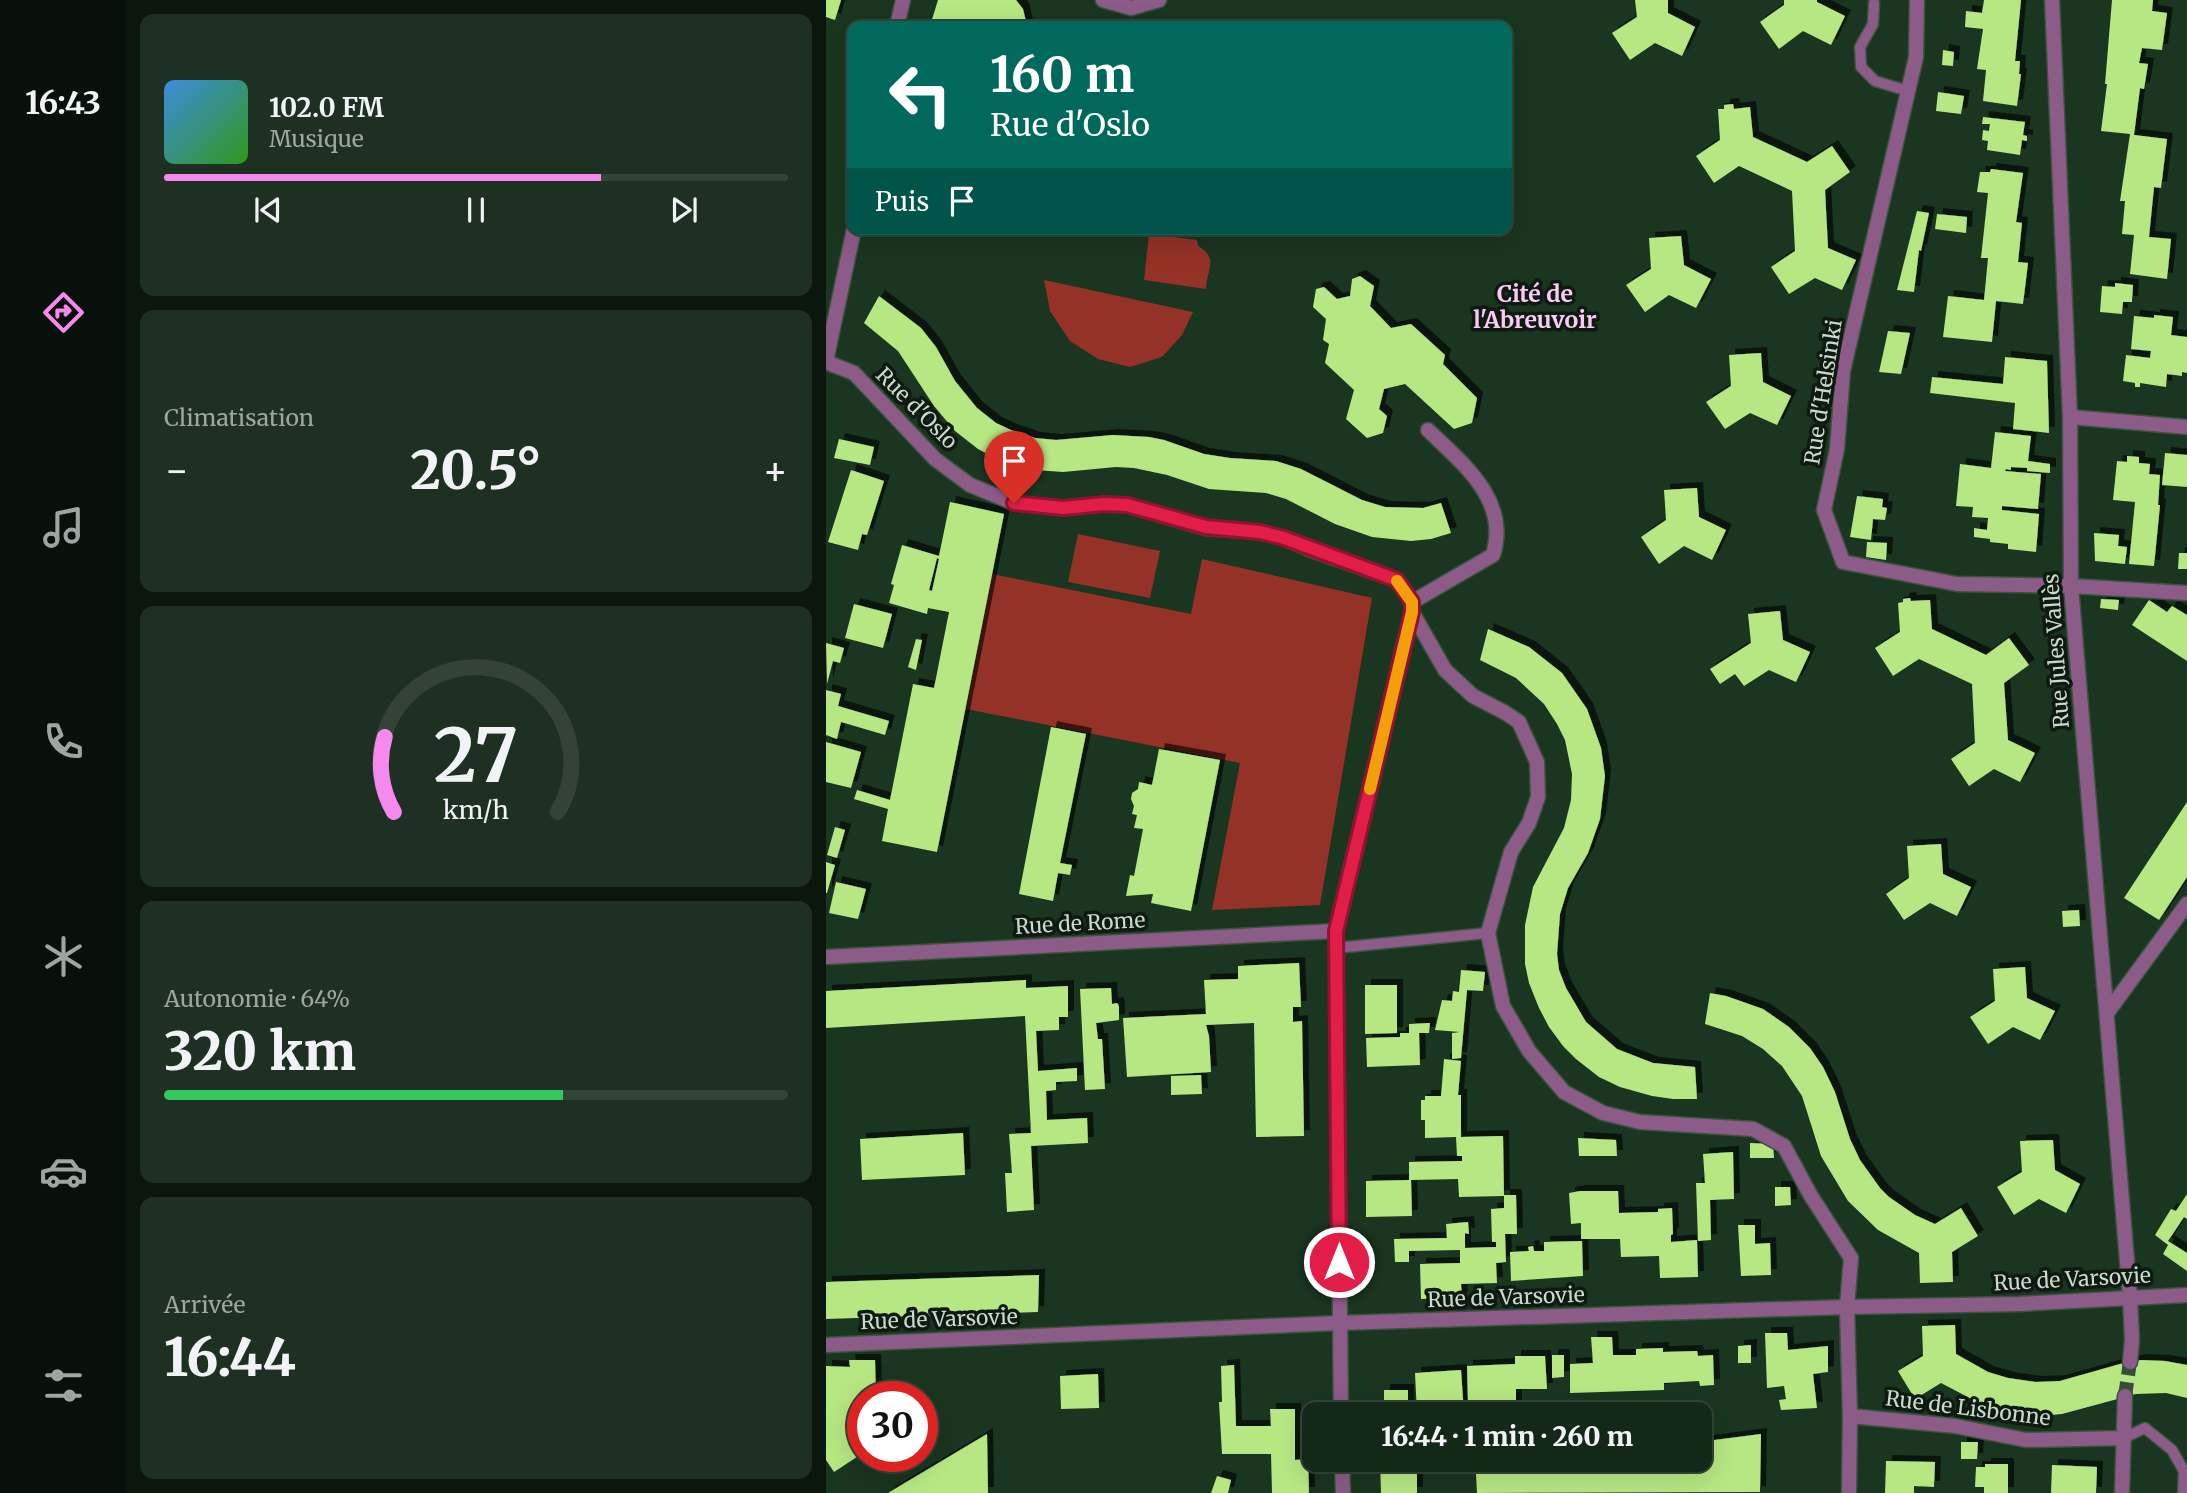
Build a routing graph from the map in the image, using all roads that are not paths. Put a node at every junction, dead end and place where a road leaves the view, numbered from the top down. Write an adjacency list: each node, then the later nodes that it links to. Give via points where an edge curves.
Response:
1 (903, 0): 7 (street)
2 (1103, 0): 3 (street, via 1130,8)
3 (1159, 0)
4 (1917, 0): 8 (street, Rue d'Helsinki, via 1916,57)
5 (2052, 0): 11 (street, Rue Jules Vallès)
6 (1874, 3): 8 (lane, via 1872,24 1860,47 1861,67 1875,81)
7 (898, 21)
8 (1908, 91): 14 (street, Rue d'Helsinki, via 1843,371 1837,449 1824,510 1843,562 1957,584)
9 (853, 235): 10 (street)
10 (826, 362): 16 (street, Rue d'Oslo, via 854,373 935,459 970,485 1014,503 1063,508 1127,505 1206,527 1284,538 1397,580)
11 (2070, 417): 12 (street); 14 (street, Rue Jules Vallès)
12 (2187, 427)
13 (1428, 430): 16 (street, via 1466,467 1492,502 1498,540 1493,555)
14 (2071, 586): 15 (street); 22 (street, Rue Jules Vallès)
15 (2187, 593)
16 (1412, 607): 18 (street); 19 (street, Rue d'Oslo, via 1445,670 1473,696 1519,722 1537,762 1538,797 1529,823 1510,852)
17 (2187, 904): 22 (street)
18 (1336, 931): 20 (street); 21 (street, Rue de Rome)
19 (1488, 933): 20 (lane); 25 (street, via 1503,1006 1529,1051 1564,1092 1603,1113 1640,1122 1753,1129 1784,1146 1851,1258)
20 (1336, 948): 26 (street)
21 (826, 957)
22 (2106, 1013): 24 (street, Rue Jules Vallès)
23 (2187, 1295): 24 (street, Rue de Varsovie)
24 (2130, 1297): 25 (street, Rue de Varsovie); 28 (street, Rue Jules Vallès)
25 (1847, 1307): 26 (street, Rue de Varsovie); 31 (street)
26 (1339, 1323): 27 (street, Rue de Varsovie); 30 (street)
27 (826, 1345)
28 (2130, 1362)
29 (2125, 1396): 32 (street)
30 (1341, 1402)
31 (1850, 1416): 32 (street, Rue de Lisbonne, via 1955,1426 2026,1440); 35 (street)
32 (2123, 1438): 36 (street); 37 (lane, via 2145,1428 2172,1450 2184,1471)
33 (1342, 1472): 34 (street)
34 (1343, 1493)
35 (1849, 1493)
36 (2122, 1493)
37 (2183, 1493)

